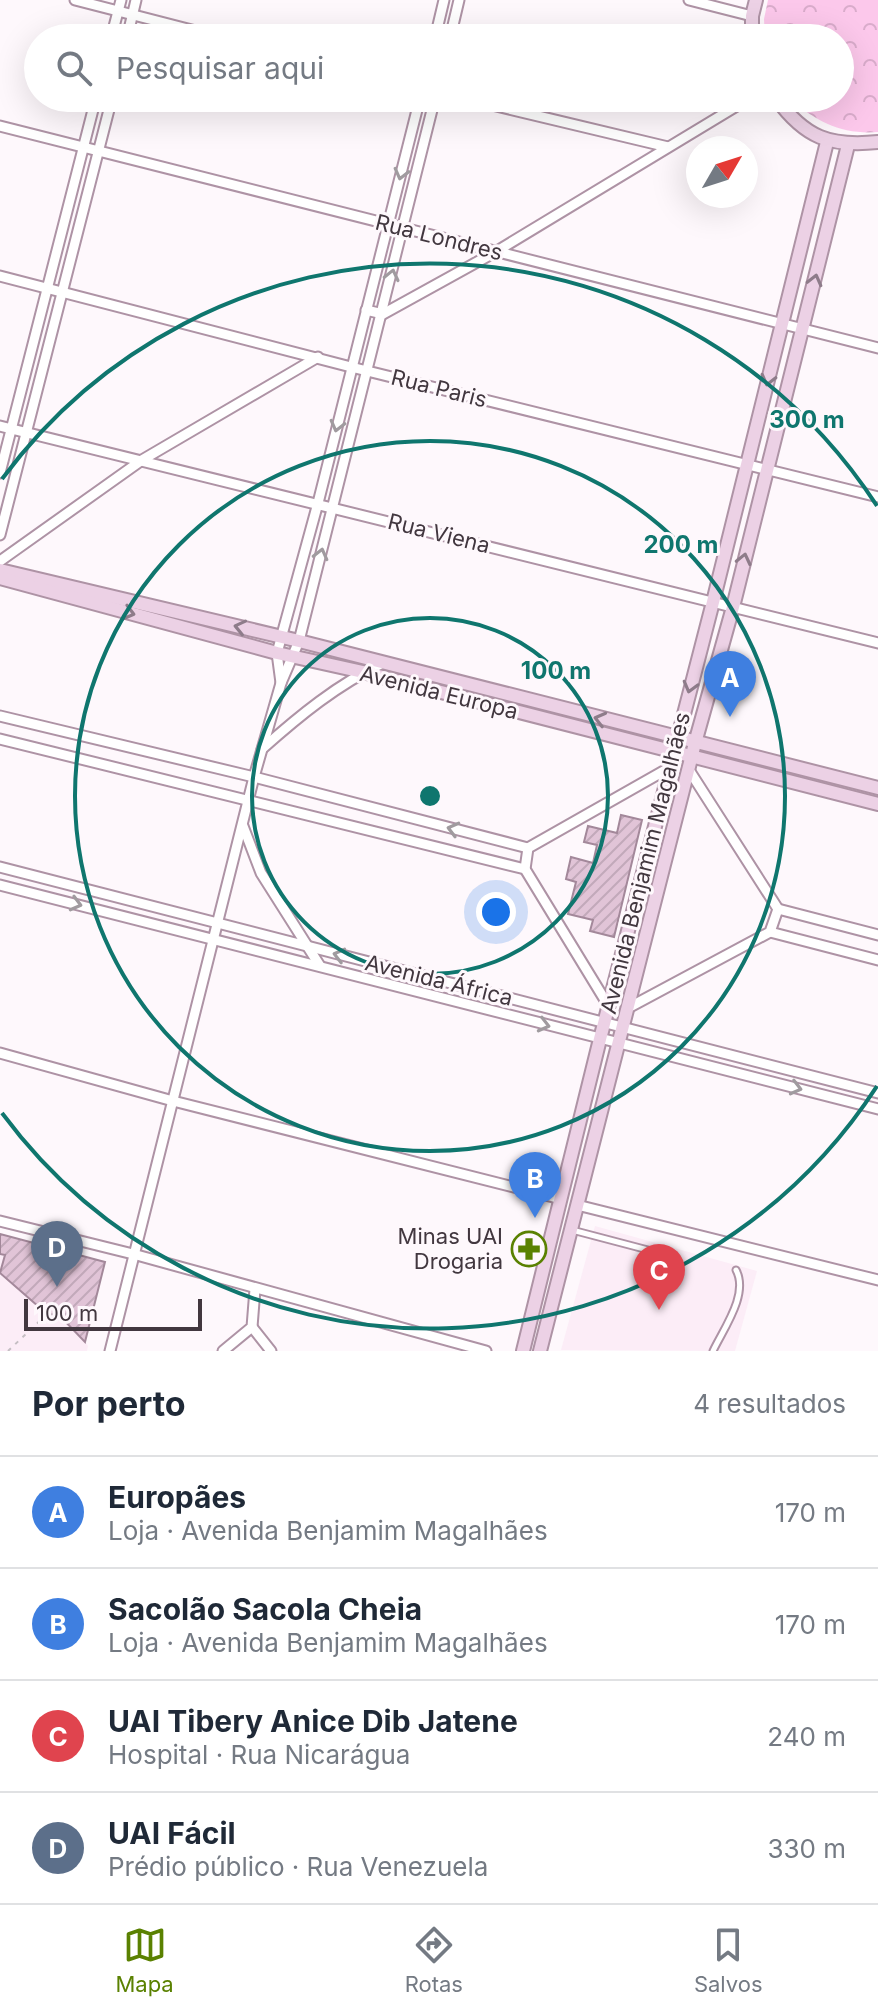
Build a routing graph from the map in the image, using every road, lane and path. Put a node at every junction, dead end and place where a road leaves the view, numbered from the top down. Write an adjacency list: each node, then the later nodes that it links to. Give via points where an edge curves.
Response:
1 (75, 0): 8 (street)
2 (121, 0): 8 (street)
3 (136, 0): 9 (street)
4 (444, 0): 14 (street)
5 (459, 0): 15 (street)
6 (689, 0): 10 (street)
7 (756, 0): 10 (main road)
8 (118, 11): 9 (street); 11 (street)
9 (133, 15): 12 (street); 13 (street)
10 (752, 16): 16 (main road)
11 (115, 24)
12 (131, 24)
13 (168, 24)
14 (439, 24)
15 (455, 24)
16 (752, 24)
17 (92, 112): 28 (street)
18 (108, 112): 30 (street)
19 (416, 112): 31 (street, one-way to 31)
20 (431, 112): 32 (street)
21 (522, 112): 29 (street)
22 (727, 112): 29 (street)
23 (786, 112): 25 (main road)
24 (0, 126): 28 (street, Rua Londres)
25 (827, 142): 27 (main road); 39 (main road, Avenida Benjamim Magalhães)
26 (878, 142): 27 (main road)
27 (848, 145): 40 (main road, Avenida Benjamim Magalhães, one-way to 27)
28 (83, 147): 30 (street, Rua Londres); 35 (street)
29 (668, 147): 33 (street)
30 (99, 150): 31 (street, Rua Londres); 36 (street)
31 (388, 224): 32 (street, Rua Londres); 37 (street)
32 (402, 227): 33 (street, Rua Londres); 38 (street, one-way to 32)
33 (497, 251): 38 (street); 39 (street, Rua Londres)
34 (0, 276): 35 (street, Rua Paris)
35 (49, 288): 36 (street, Rua Paris); 46 (street)
36 (63, 291): 42 (street, Rua Paris); 47 (street)
37 (366, 310): 38 (street); 43 (street)
38 (383, 314): 44 (street)
39 (783, 322): 40 (street, Rua Londres); 49 (main road, Avenida Benjamim Magalhães, one-way to 49)
40 (803, 328): 41 (street, Rua Londres); 50 (main road, Avenida Benjamim Magalhães)
41 (878, 348)
42 (318, 357): 43 (street, Rua Paris); 48 (street)
43 (351, 367): 44 (street, Rua Paris); 53 (street, one-way to 53)
44 (366, 369): 49 (street, Rua Paris); 54 (street)
45 (0, 426): 46 (street, Rua Viena)
46 (12, 429): 47 (street, Rua Viena); 51 (street)
47 (25, 432): 48 (street, Rua Viena); 55 (street)
48 (142, 460): 53 (street, Rua Viena); 56 (street)
49 (746, 465): 50 (street, Rua Paris); 59 (main road, Avenida Benjamim Magalhães)
50 (765, 470): 52 (street, Rua Paris); 60 (main road, Avenida Benjamim Magalhães, one-way to 50)
51 (0, 473)
52 (878, 497)
53 (318, 503): 54 (street, Rua Viena); 61 (street)
54 (333, 506): 59 (street, Rua Viena); 62 (street, one-way to 54)
55 (0, 535)
56 (0, 561)
57 (0, 570): 61 (main road, Avenida Europa, one-way to 57)
58 (0, 578): 64 (main road, Avenida Europa, one-way to 64)
59 (713, 602): 60 (street, Rua Viena); 70 (main road, Avenida Benjamim Magalhães, one-way to 70)
60 (733, 607): 63 (street, Rua Viena); 72 (main road, Avenida Benjamim Magalhães)
61 (281, 637): 62 (main road, Avenida Europa); 64 (street)
62 (299, 641): 65 (street); 66 (main road, Avenida Europa)
63 (878, 643)
64 (277, 653): 65 (main road, Avenida Europa); 68 (street)
65 (294, 657): 67 (main road, Avenida Europa); 68 (street)
66 (383, 663): 67 (street); 70 (main road, Avenida Europa, one-way to 66)
67 (363, 672): 73 (street); 74 (main road, Avenida Europa)
68 (281, 683): 73 (street)
69 (0, 716): 77 (street)
70 (676, 738): 72 (main road, Avenida Europa); 74 (main road, Avenida Benjamim Magalhães)
71 (0, 739): 79 (street)
72 (695, 743): 75 (main road, Avenida Benjamim Magalhães); 78 (main road, Avenida Europa)
73 (262, 749): 77 (street)
74 (673, 752): 75 (main road, Avenida Europa); 76 (main road, Avenida Benjamim Magalhães)
75 (690, 764): 80 (main road, Avenida Europa); 84 (main road, Avenida Benjamim Magalhães); 88 (street)
76 (669, 768): 82 (main road, Avenida Benjamim Magalhães); 83 (street)
77 (254, 777): 79 (street); 83 (street, one-way to 77)
78 (878, 788)
79 (248, 803): 81 (street); 86 (street)
80 (878, 804)
81 (243, 826): 89 (street); 93 (street, via 261,873)
82 (648, 847): 84 (main road); 98 (main road, Avenida Benjamim Magalhães)
83 (528, 848): 86 (street)
84 (667, 853): 99 (main road, Avenida Benjamim Magalhães)
85 (0, 867): 89 (street, Avenida África)
86 (525, 869): 98 (street)
87 (0, 885): 92 (street, Avenida África, one-way to 92)
88 (778, 909): 90 (street); 91 (street)
89 (217, 923): 92 (street); 93 (street, Avenida África)
90 (770, 932): 94 (street); 99 (street)
91 (878, 935)
92 (212, 939): 95 (street, Avenida África); 106 (street)
93 (307, 947): 95 (street); 96 (street, Avenida África, one-way to 93)
94 (878, 960)
95 (320, 967): 97 (street, Avenida África)
96 (415, 974): 97 (street); 100 (street, Avenida África)
97 (411, 990): 102 (street, Avenida África, one-way to 102)
98 (608, 1005): 100 (main road, Avenida Benjamim Magalhães)
99 (628, 1008): 101 (main road, Avenida Benjamim Magalhães)
100 (605, 1023): 101 (street, Avenida África); 102 (main road, Avenida Benjamim Magalhães)
101 (623, 1026): 103 (main road, Avenida Benjamim Magalhães); 105 (street, Avenida África)
102 (600, 1039): 103 (street, Avenida África); 108 (main road, Avenida Benjamim Magalhães)
103 (620, 1043): 107 (street, Avenida África, one-way to 107); 109 (main road, Avenida Benjamim Magalhães)
104 (0, 1053): 106 (street)
105 (878, 1093)
106 (173, 1101): 108 (street); 113 (street)
107 (878, 1109)
108 (561, 1199): 124 (main road, Avenida Benjamim Magalhães)
109 (577, 1205): 111 (main road, Avenida Benjamim Magalhães); 115 (street)
110 (0, 1221): 113 (street)
111 (571, 1230): 112 (lane); 125 (main road, Avenida Benjamim Magalhães)
112 (648, 1250)
113 (133, 1254): 116 (street); 120 (street)
114 (736, 1270): 126 (lane, via 741,1291)
115 (878, 1280)
116 (255, 1289): 118 (street); 123 (street)
117 (47, 1314): 119 (path)
118 (252, 1327): 121 (street); 122 (street)
119 (8, 1351)
120 (110, 1351)
121 (223, 1351)
122 (271, 1351)
123 (486, 1351)
124 (523, 1351)
125 (540, 1351)
126 (713, 1351)

